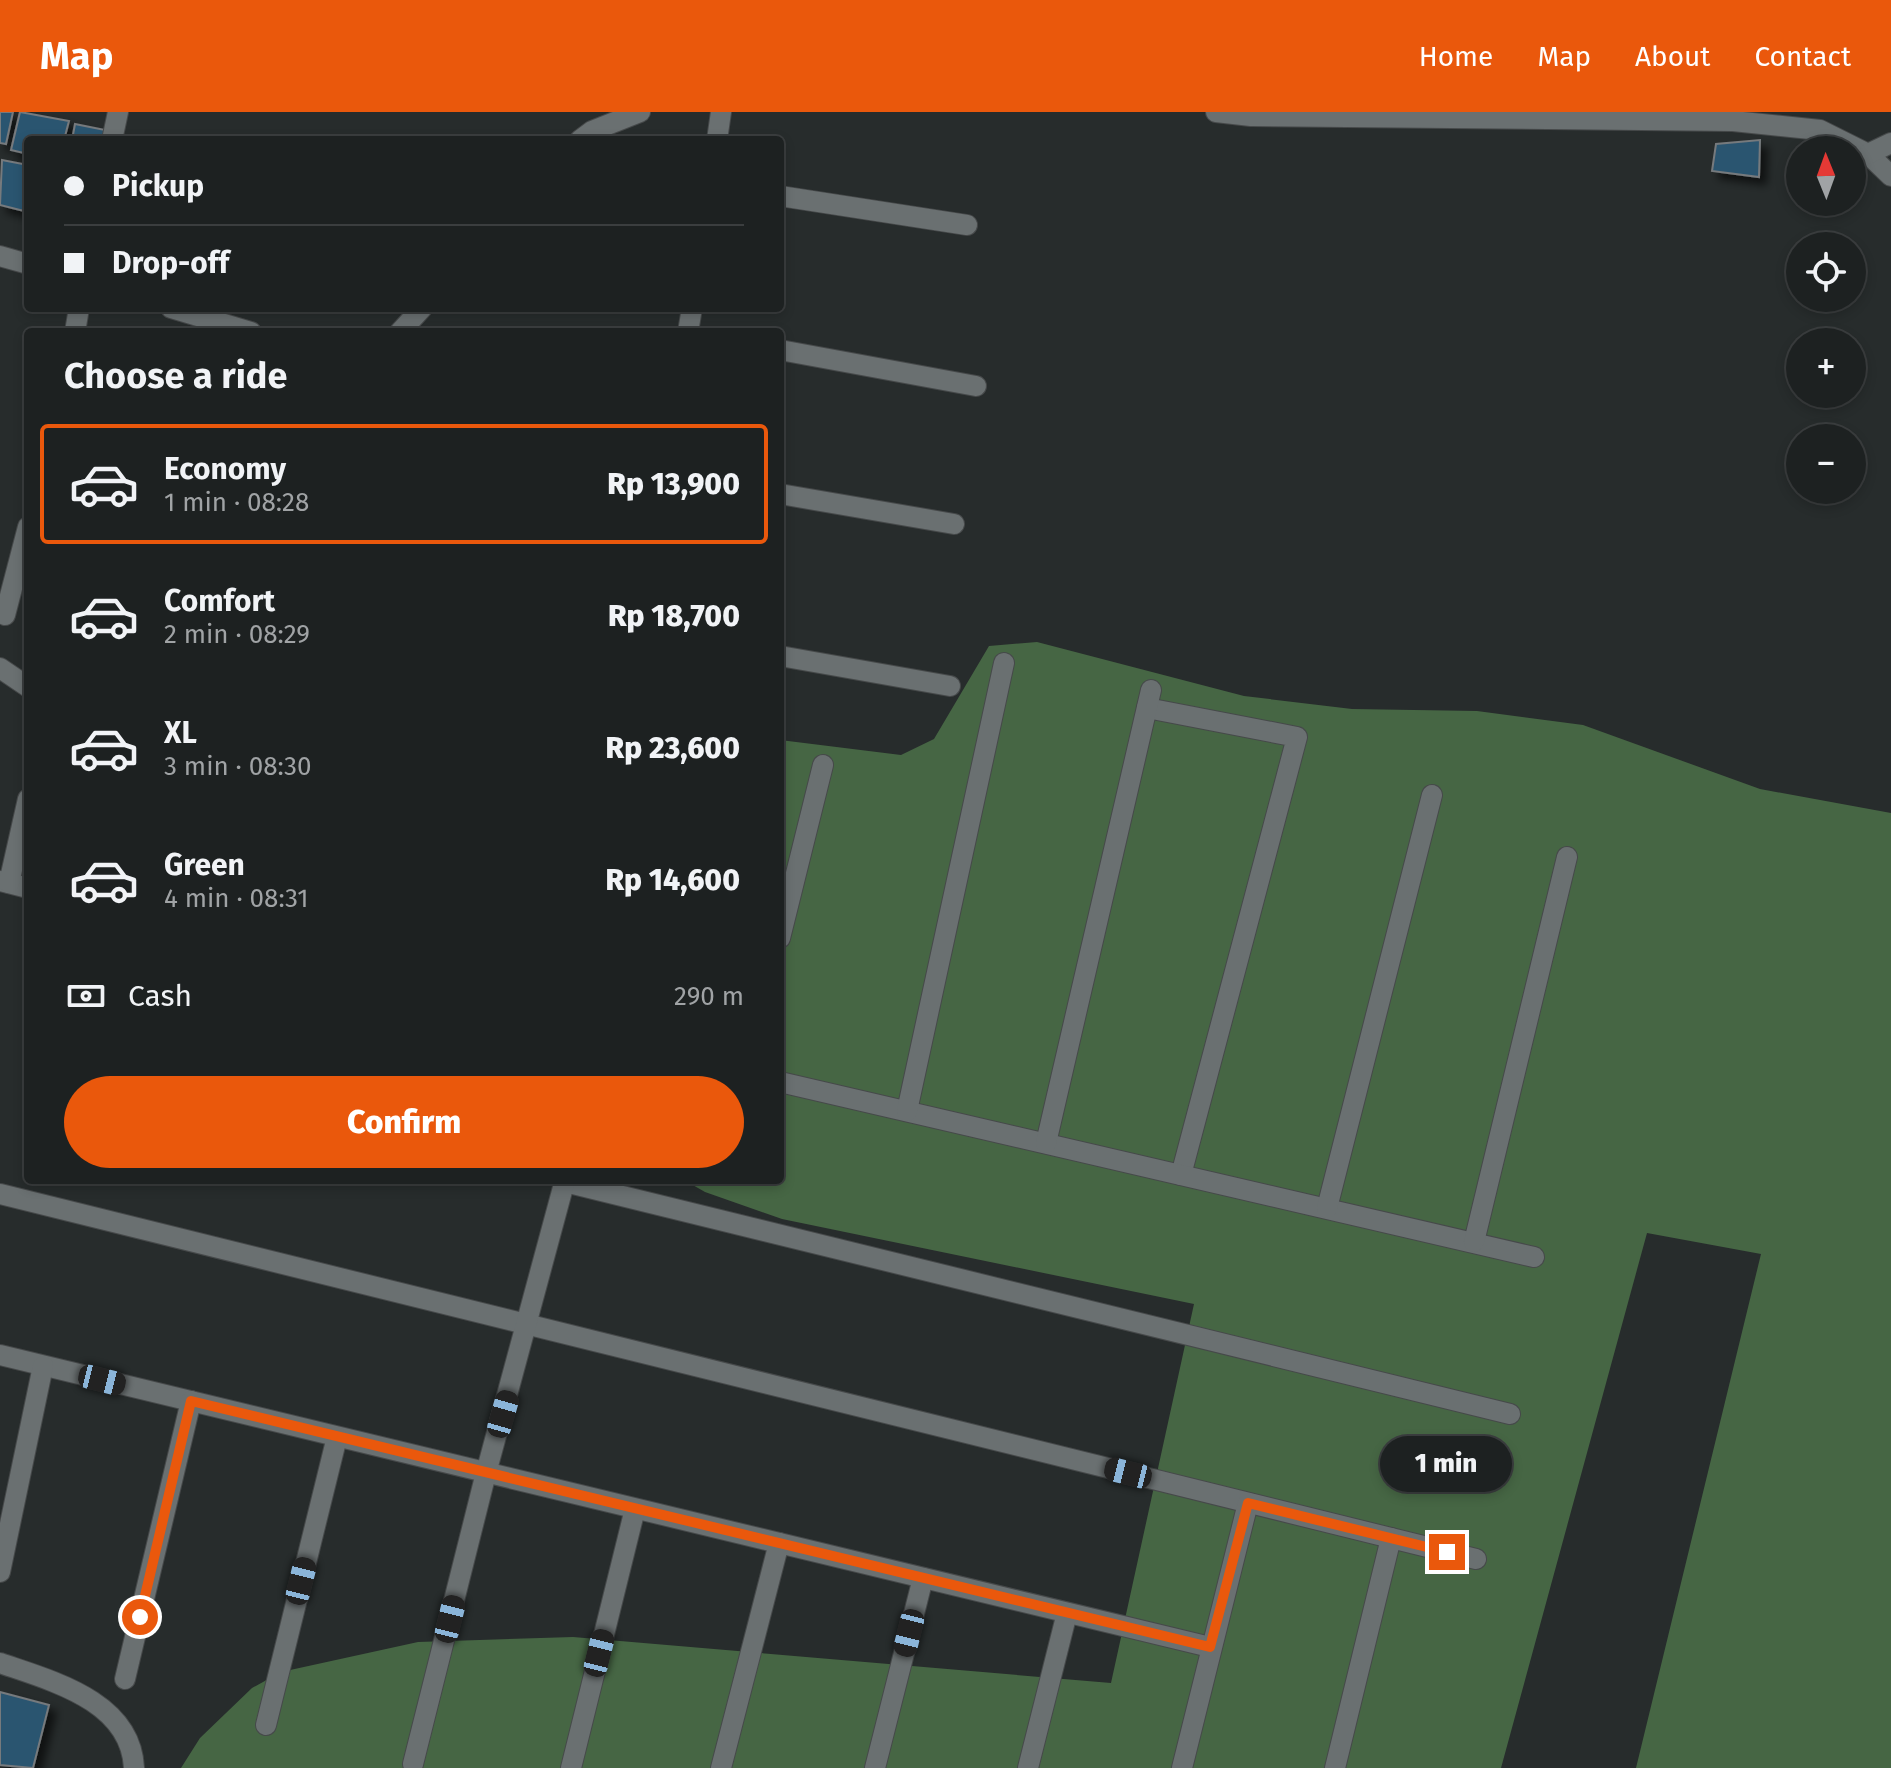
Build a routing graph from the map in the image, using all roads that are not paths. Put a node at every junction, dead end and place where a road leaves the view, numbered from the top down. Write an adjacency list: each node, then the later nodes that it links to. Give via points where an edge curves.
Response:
1 (118, 112): 5 (street)
2 (640, 112): 6 (street)
3 (721, 112): 7 (street)
4 (1216, 112): 9 (street, via 1733,121 1820,130)
5 (113, 136)
6 (585, 136)
7 (718, 136)
8 (1891, 143): 9 (street)
9 (1868, 154): 10 (street)
10 (1891, 176)
11 (784, 197): 12 (street)
12 (967, 225)
13 (0, 256): 14 (street)
14 (24, 263)
15 (184, 312): 17 (street)
16 (418, 312): 18 (street)
17 (238, 328)
18 (404, 328)
19 (784, 351): 20 (street)
20 (976, 386)
21 (784, 495): 22 (street)
22 (954, 524)
23 (24, 542): 24 (street)
24 (5, 615)
25 (784, 657): 29 (street)
26 (1004, 663): 37 (street)
27 (0, 668): 28 (street)
28 (24, 684)
29 (950, 686)
30 (823, 765): 35 (street)
31 (1432, 795): 43 (street)
32 (24, 820): 34 (street)
33 (1567, 857): 44 (street)
34 (12, 884)
35 (784, 922)
36 (784, 1083): 37 (street)
37 (907, 1111): 38 (street)
38 (1046, 1143): 39 (street); 39 (street, via 1149,699 1297,737)
39 (1181, 1175): 43 (street)
40 (564, 1184): 46 (street)
41 (577, 1184): 50 (street)
42 (0, 1194): 46 (street)
43 (1327, 1208): 44 (street)
44 (1474, 1242): 45 (street)
45 (1534, 1257)
46 (528, 1325): 52 (street); 53 (street)
47 (0, 1355): 48 (street)
48 (43, 1366): 49 (street); 58 (street)
49 (191, 1401): 51 (street); 63 (street)
50 (1510, 1414)
51 (337, 1437): 52 (street); 64 (street)
52 (486, 1473): 54 (street); 65 (street)
53 (1248, 1503): 55 (street); 61 (street)
54 (635, 1509): 56 (street); 67 (street)
55 (1391, 1538): 57 (street); 72 (street)
56 (779, 1543): 59 (street); 68 (street)
57 (1476, 1559)
58 (0, 1572)
59 (923, 1578): 60 (street); 69 (street)
60 (1067, 1613): 61 (street); 70 (street)
61 (1210, 1647): 71 (street)
62 (0, 1663): 66 (street, via 70,1687 96,1702 130,1742)
63 (125, 1679)
64 (266, 1725)
65 (413, 1764)
66 (134, 1768)
67 (571, 1768)
68 (721, 1768)
69 (875, 1768)
70 (1028, 1768)
71 (1182, 1768)
72 (1335, 1768)

